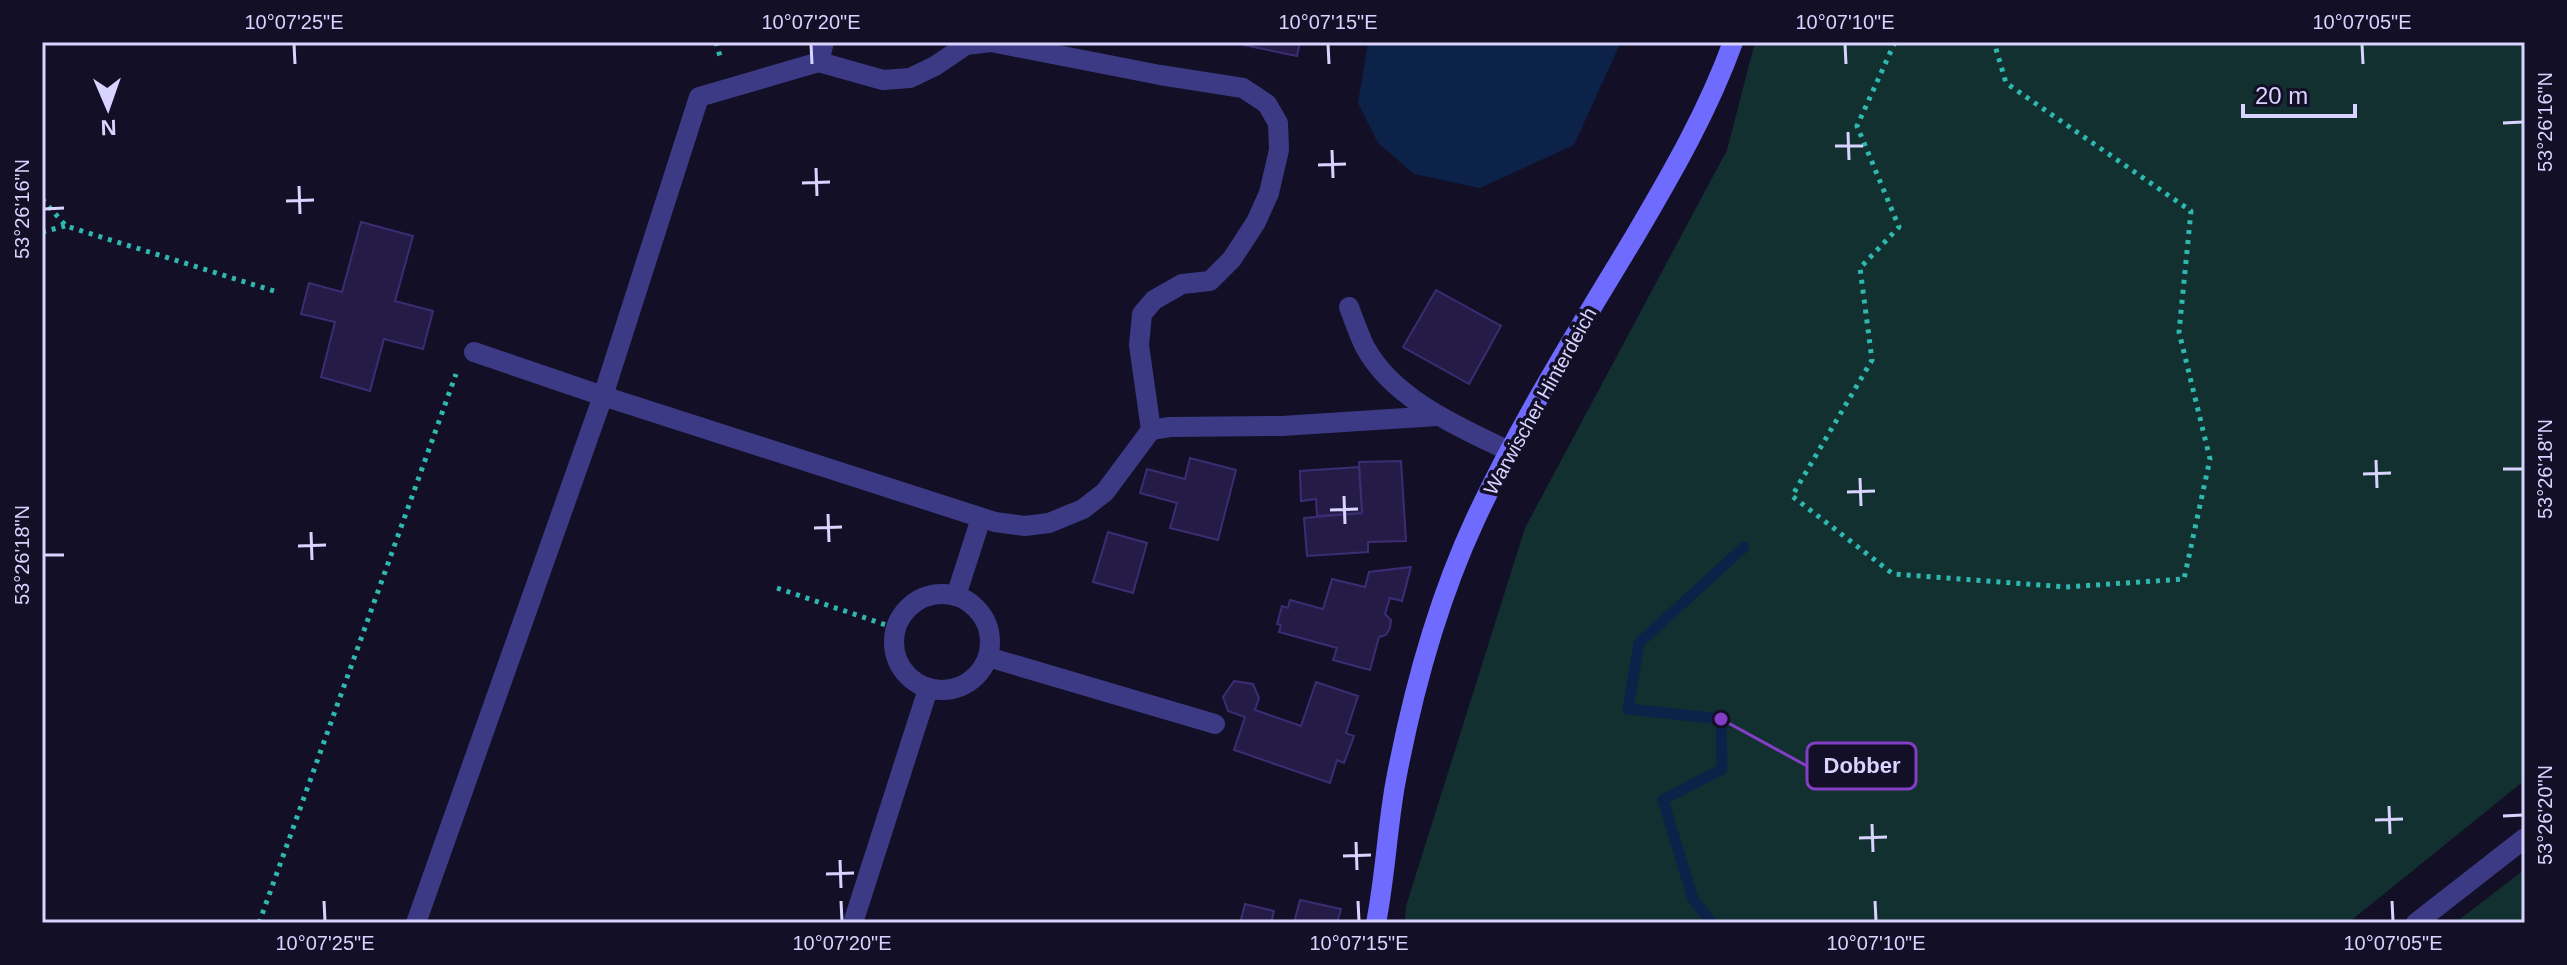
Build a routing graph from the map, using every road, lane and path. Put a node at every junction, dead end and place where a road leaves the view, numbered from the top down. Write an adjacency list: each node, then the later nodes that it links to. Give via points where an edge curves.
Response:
1 (824, 42): 5 (street)
2 (1733, 42): 15 (street, Warwischer Hinterdeich, via 1687,147)
3 (1895, 42): 4 (path, via 1857,126 1899,227 1860,268 1872,360 1792,496 1893,574 2066,587 2184,579 2210,459 2179,332 2191,211 2006,83)
4 (1994, 42)
5 (819, 62): 12 (street, via 699,97); 14 (street, via 883,80 910,78 966,45 991,42 1243,88 1267,104 1278,123 1279,150 1256,222 1210,281 1182,284 1142,314 1139,345)
6 (42, 199): 7 (path)
7 (66, 226): 8 (path); 9 (path)
8 (42, 232)
9 (274, 291)
10 (1349, 307): 13 (street, via 1366,349 1394,383)
11 (474, 352): 12 (street); 24 (path, via 466,346)
12 (603, 396): 16 (street); 25 (street)
13 (1437, 416): 14 (street); 15 (street)
14 (1151, 430): 16 (street, via 1105,492 1083,509 1025,526)
15 (1509, 451): 27 (street, Warwischer Hinterdeich, via 1442,602 1413,699)
16 (981, 518): 18 (street)
17 (777, 588): 19 (path)
18 (956, 596): 19 (street, via 941,594 913,603); 20 (street, via 981,613 988,627)
19 (895, 628): 21 (street, via 893,643 903,672)
20 (988, 657): 21 (street, via 971,682 943,691); 22 (street)
21 (928, 689): 26 (street)
22 (1215, 724)
23 (2525, 838): 28 (street)
24 (259, 923)
25 (416, 923)
26 (853, 923)
27 (1376, 923)
28 (2416, 923)

